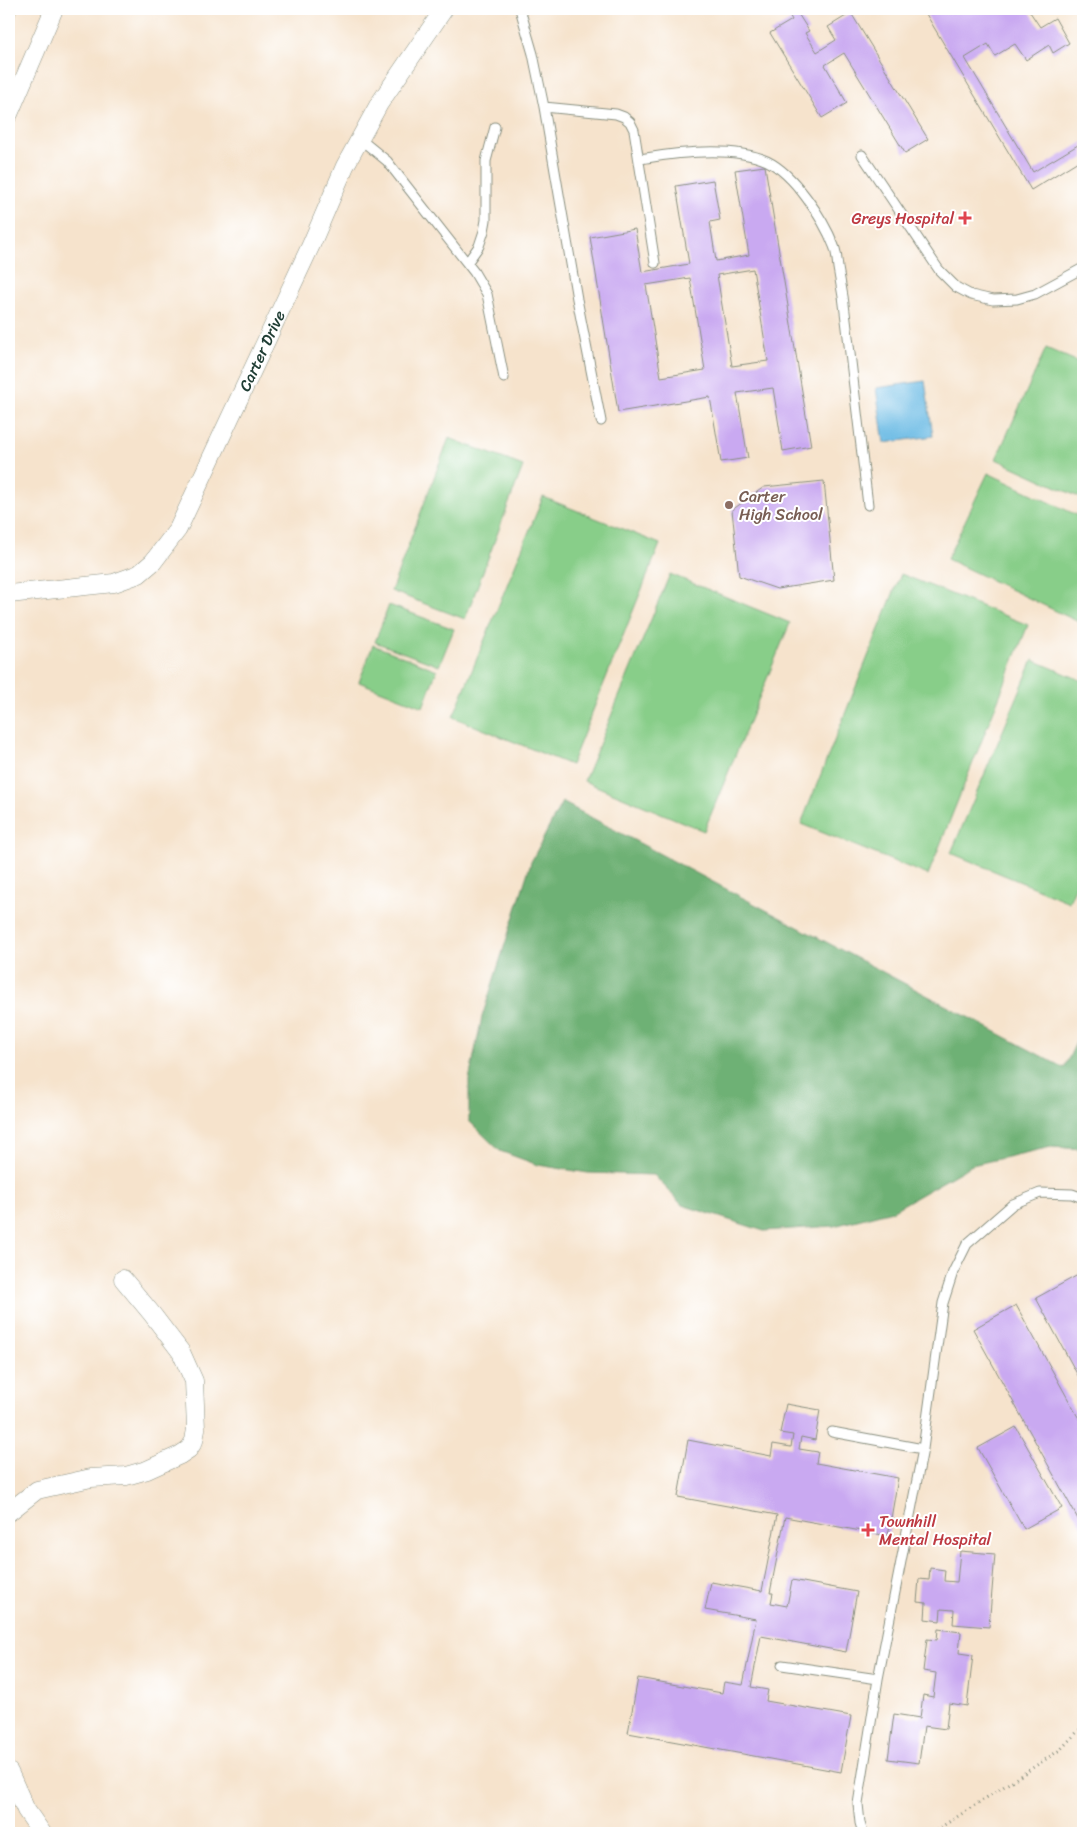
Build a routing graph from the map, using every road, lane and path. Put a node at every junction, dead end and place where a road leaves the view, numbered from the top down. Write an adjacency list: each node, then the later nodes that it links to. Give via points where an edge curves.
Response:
1 (54, 9): 5 (street)
2 (444, 9): 7 (street, Carter Drive, via 379,104)
3 (520, 9): 4 (lane)
4 (544, 107): 9 (lane, via 624,117 634,130); 14 (lane)
5 (9, 113)
6 (495, 127): 10 (lane, via 486,161 484,232)
7 (360, 139): 10 (lane, via 387,161); 16 (street, Carter Drive, via 170,541 139,574 114,583)
8 (862, 155): 12 (lane, via 939,270 956,287 971,295 994,300 1017,299 1034,294)
9 (640, 159): 11 (lane); 15 (lane, via 689,153 750,156 781,169 795,182 835,247)
10 (467, 263): 13 (lane, via 487,294)
11 (655, 263)
12 (1083, 268)
13 (504, 378)
14 (601, 421)
15 (868, 505)
16 (9, 594)
17 (1083, 1198): 20 (lane, via 1072,1194 1040,1193 1013,1204 967,1244 943,1303)
18 (123, 1279): 21 (street, via 181,1352 194,1380 194,1441 180,1455 147,1470 37,1490)
19 (832, 1432): 20 (lane)
20 (923, 1449): 23 (lane)
21 (10, 1508)
22 (782, 1665): 23 (lane)
23 (878, 1679): 27 (lane, via 858,1804)
24 (1083, 1726): 28 (path, via 1060,1750)
25 (9, 1772): 26 (street, via 26,1810)
26 (42, 1833)
27 (863, 1833)
28 (932, 1833)

